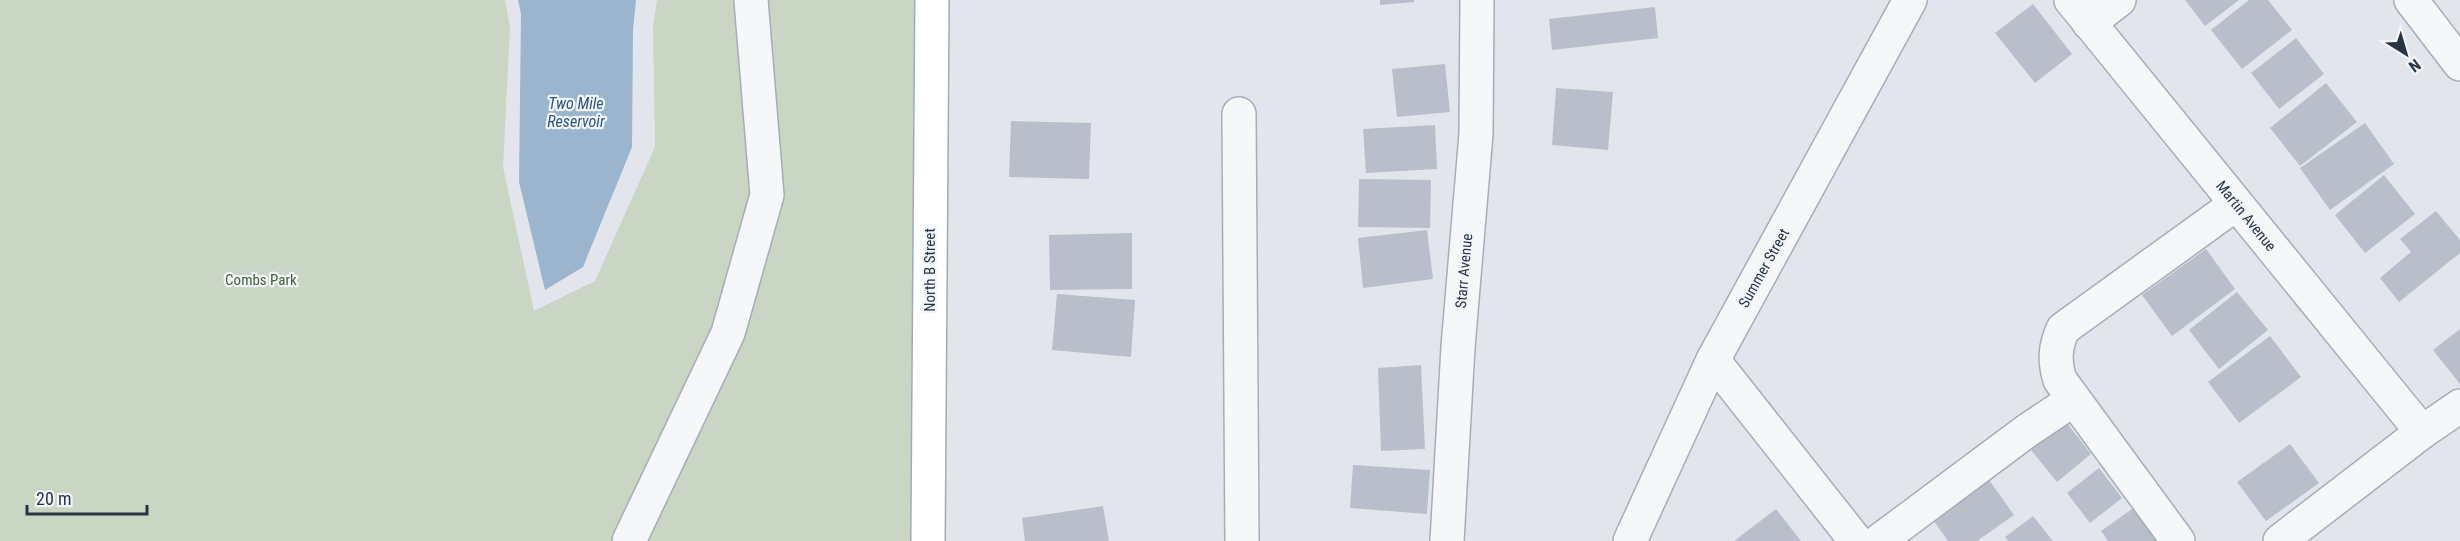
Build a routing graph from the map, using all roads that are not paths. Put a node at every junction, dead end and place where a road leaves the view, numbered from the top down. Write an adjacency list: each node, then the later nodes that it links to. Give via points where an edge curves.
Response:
1 (751, 0): 15 (street, via 767,195 728,333)
2 (932, 0): 16 (main road, North B Street)
3 (1477, 0): 18 (street, Starr Avenue, via 1476,134)
4 (1910, 0): 11 (street, Summer Street)
5 (2120, 0): 7 (street)
6 (2411, 0): 8 (street)
7 (2080, 11): 10 (street, Martin Avenue)
8 (2460, 64)
9 (1239, 114): 17 (street)
10 (2236, 204): 12 (street, via 2063,329 2056,344 2055,364); 14 (street, Martin Avenue)
11 (1713, 360): 19 (street, Summer Street); 20 (street)
12 (2073, 400): 21 (street); 22 (street)
13 (2460, 406): 14 (street)
14 (2421, 432): 23 (street)
15 (629, 541)
16 (928, 541)
17 (1242, 541)
18 (1447, 541)
19 (1630, 541)
20 (1856, 541)
21 (1879, 541)
22 (2178, 541)
23 (2280, 541)

